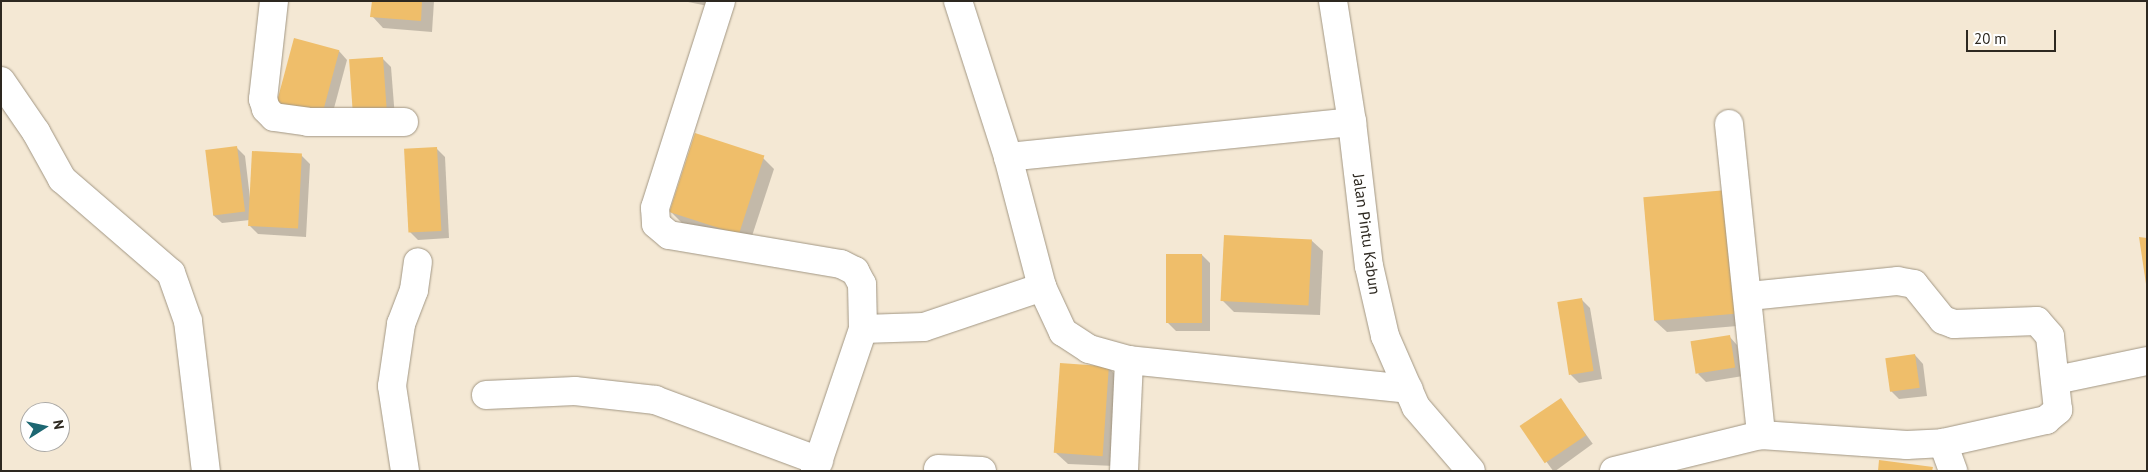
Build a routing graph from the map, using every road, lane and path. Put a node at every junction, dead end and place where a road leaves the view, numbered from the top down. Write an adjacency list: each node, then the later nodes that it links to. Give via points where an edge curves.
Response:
1 (274, 1): 6 (street, via 263,99 266,109 274,117 308,122)
2 (721, 1): 13 (street, via 655,208 656,224 669,235 841,264 855,271 862,284)
3 (958, 1): 9 (street)
4 (1333, 1): 7 (street, Jalan Pintu Kabun)
5 (1, 81): 23 (street, via 36,132 62,179 171,272 188,321)
6 (404, 122)
7 (1352, 122): 9 (street); 17 (street, Jalan Pintu Kabun, via 1369,266 1385,336)
8 (1729, 124): 12 (street)
9 (1008, 157): 11 (street)
10 (418, 262): 24 (street, via 414,290 401,324 392,386)
11 (1042, 287): 13 (street, via 924,328); 14 (street, via 1063,332 1089,349)
12 (1749, 296): 16 (street, via 1897,281 1914,284 1943,320 1954,324 2037,321 2050,336); 19 (street)
13 (864, 329): 21 (street)
14 (1129, 360): 17 (street); 26 (street)
15 (2147, 361): 16 (street)
16 (2056, 380): 20 (street, via 2059,405 2054,415 2046,420)
17 (1408, 389): 27 (street, Jalan Pintu Kabun, via 1416,407)
18 (486, 394): 21 (street, via 574,391 655,400)
19 (1761, 435): 20 (street, via 1907,445); 28 (street)
20 (1943, 443): 29 (street)
21 (817, 466)
22 (938, 469): 25 (street)
23 (206, 471)
24 (405, 471)
25 (982, 471)
26 (1124, 471)
27 (1471, 471)
28 (1614, 471)
29 (1953, 471)

